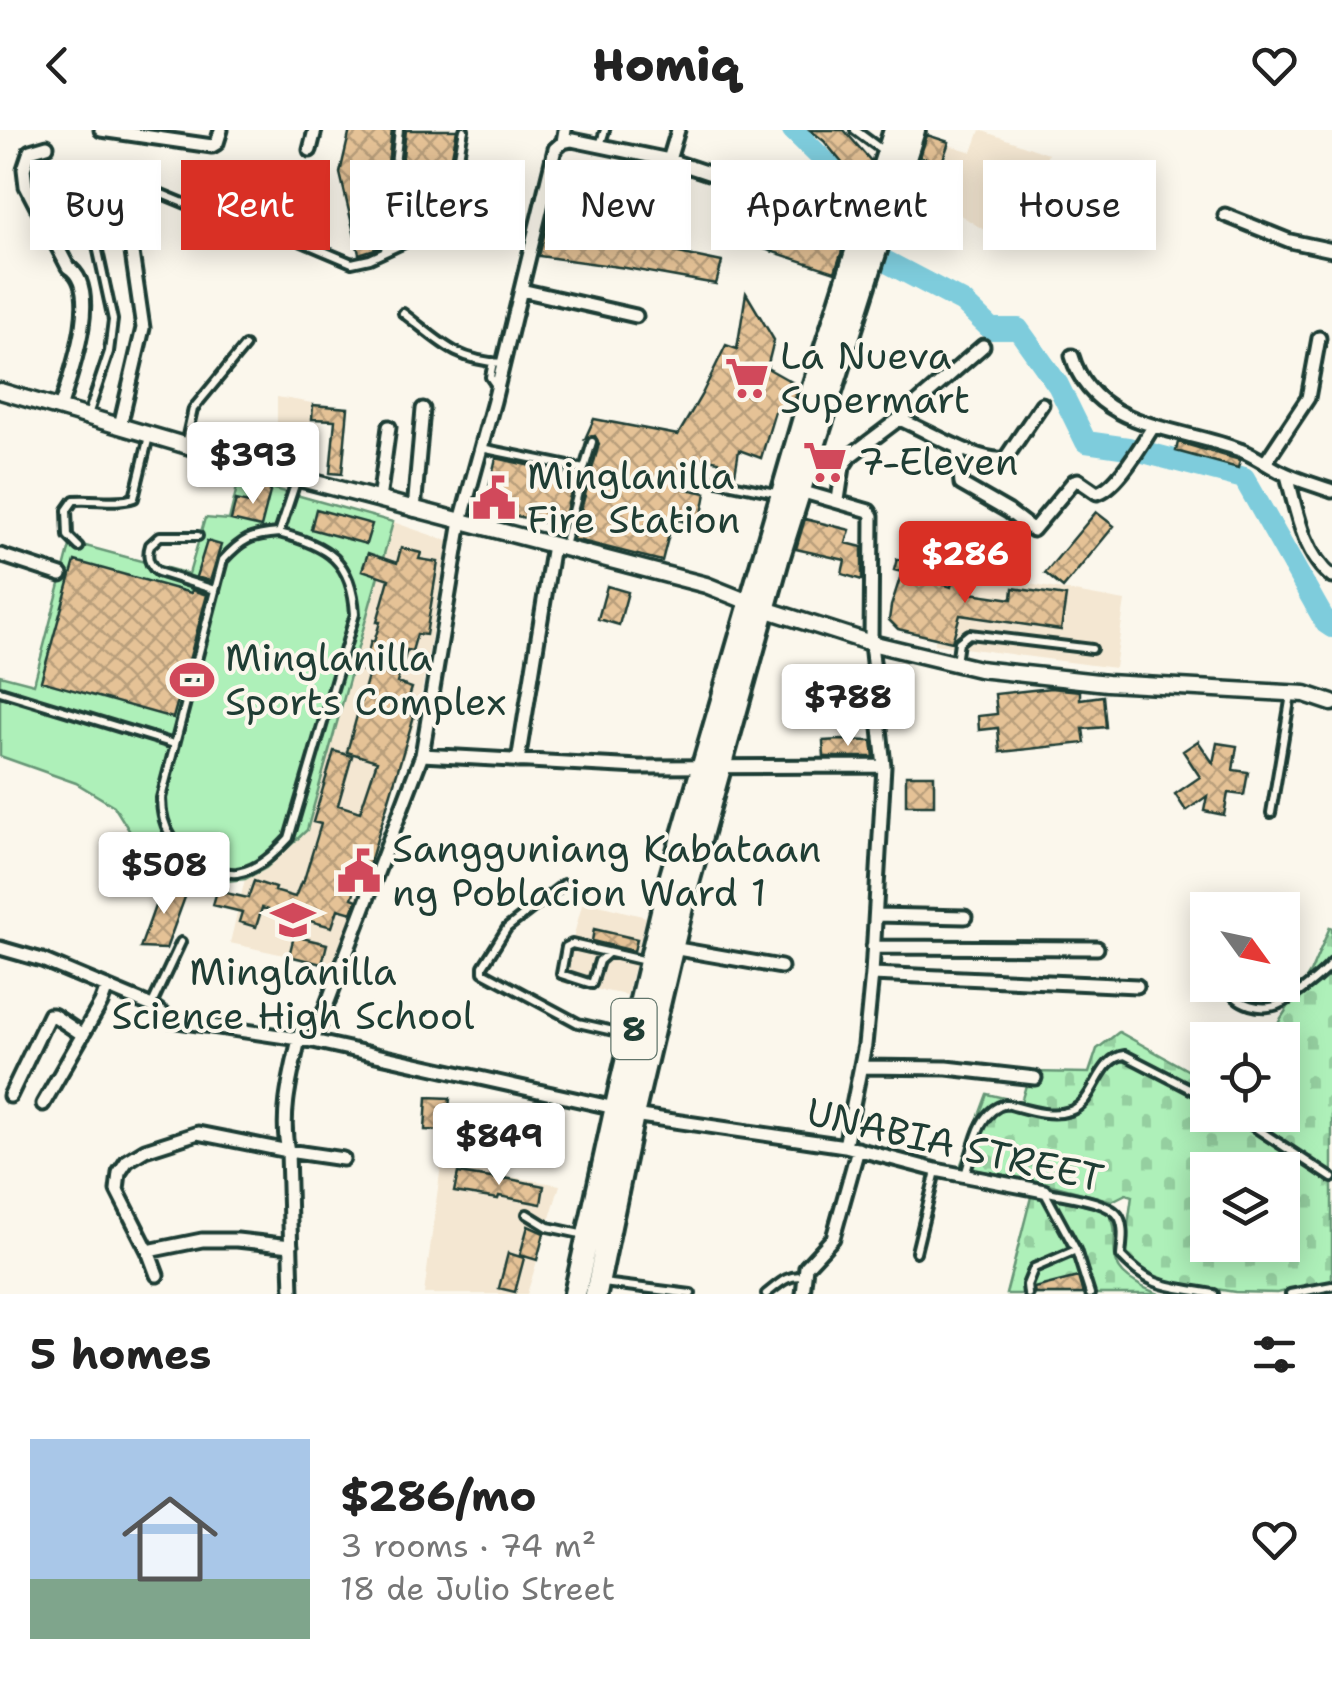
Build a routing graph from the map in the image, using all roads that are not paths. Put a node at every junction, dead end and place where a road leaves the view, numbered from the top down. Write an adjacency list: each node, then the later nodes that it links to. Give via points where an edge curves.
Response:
1 (101, 130): 12 (street)
2 (221, 130): 12 (street, via 212,146)
3 (314, 130): 16 (street)
4 (399, 130): 24 (lane)
5 (464, 130): 24 (lane, via 439,225)
6 (554, 130): 13 (lane)
7 (605, 130): 14 (lane)
8 (678, 130): 18 (street)
9 (855, 130): 17 (lane)
10 (895, 130): 17 (highway, 8)
11 (914, 130): 53 (highway, 8)
12 (157, 133)
13 (564, 136): 14 (street); 25 (street, via 555,149)
14 (600, 145): 18 (street)
15 (48, 146): 35 (street, via 30,151 26,186 83,295 81,333)
16 (310, 150)
17 (887, 154): 19 (highway, 8)
18 (669, 160)
19 (885, 160)
20 (1225, 215): 23 (street)
21 (132, 250): 39 (street, via 143,328)
22 (857, 250): 53 (highway, 8, via 812,387)
23 (1332, 250)
24 (384, 251): 37 (lane, via 352,263 250,220 190,206 88,166 82,177 113,320)
25 (521, 290): 27 (street); 32 (street)
26 (403, 312): 32 (lane, via 454,352)
27 (636, 316)
28 (1318, 338): 47 (street, via 1308,398)
29 (245, 346): 44 (lane, via 192,409)
30 (982, 346): 38 (street)
31 (1072, 356): 41 (street, via 1088,390)
32 (498, 363): 46 (street)
33 (0, 391): 35 (street)
34 (1042, 404): 45 (street, via 1005,460)
35 (60, 408): 37 (street)
36 (423, 408): 57 (street)
37 (88, 416): 39 (street)
38 (898, 418): 45 (street); 56 (street, via 850,456)
39 (120, 426): 42 (street)
40 (389, 427): 55 (street)
41 (1153, 427): 45 (street, via 1104,492 1074,481 1032,530 961,484); 47 (street, via 1241,450)
42 (149, 435): 44 (street); 62 (lane, via 134,498 74,500 67,510 68,536)
43 (592, 442): 48 (lane)
44 (185, 445): 49 (street)
45 (958, 447)
46 (481, 448): 48 (lane); 58 (street)
47 (1265, 464): 50 (street)
48 (584, 469): 61 (lane)
49 (277, 472): 51 (street); 51 (lane, via 291,430 311,436)
50 (1287, 475): 54 (street); 65 (street, via 1317,563)
51 (297, 478): 55 (street); 59 (lane)
52 (712, 480): 53 (lane)
53 (791, 492): 56 (street); 67 (highway, 8)
54 (1332, 492)
55 (379, 500): 57 (street)
56 (838, 500): 68 (street, via 872,514)
57 (414, 510): 58 (street)
58 (461, 521): 61 (street); 75 (street)
59 (279, 533): 66 (lane, via 238,542 223,560); 74 (lane, via 333,556 350,578 355,614 289,838 240,873 190,858 161,813)
60 (198, 536): 66 (lane, via 160,536 148,558 158,572)
61 (558, 546): 67 (street); 76 (street)
62 (79, 547)
63 (0, 555): 64 (street)
64 (60, 575)
65 (1331, 575)
66 (216, 590): 74 (lane)
67 (756, 605): 68 (street); 77 (highway, 8)
68 (871, 642): 70 (street); 78 (street)
69 (1092, 649): 70 (lane, via 968,634 959,642)
70 (956, 663): 72 (street, via 1107,683)
71 (0, 691): 74 (lane)
72 (1291, 694): 73 (street); 79 (lane)
73 (1332, 704)
74 (174, 744)
75 (422, 756): 76 (street); 101 (street)
76 (518, 761): 77 (street)
77 (711, 766): 78 (street); 86 (highway, 8); 89 (highway, 8)
78 (884, 766): 81 (street)
79 (1271, 812)
80 (564, 884): 100 (lane, via 507,928 483,972 578,1023)
81 (876, 914): 82 (street); 84 (street)
82 (965, 917)
83 (181, 942): 98 (lane)
84 (873, 946): 87 (street); 92 (street)
85 (0, 948): 94 (street, UNABIA STREET)
86 (672, 948): 91 (street); 107 (highway, 8)
87 (1098, 948)
88 (607, 954): 88 (lane, via 592,984 561,974 568,945); 89 (lane)
89 (649, 962): 100 (highway, 8)
90 (1332, 963): 95 (lane)
91 (781, 968)
92 (872, 974): 93 (street); 102 (street)
93 (1137, 986)
94 (107, 988): 98 (street, UNABIA STREET); 99 (street)
95 (1300, 991)
96 (1244, 1002): 97 (lane)
97 (1286, 1002)
98 (152, 1006): 101 (street, UNABIA STREET, via 172,1020)
99 (83, 1035): 105 (street, via 49,1015); 106 (street)
100 (632, 1035): 107 (highway, 8)
101 (306, 1040): 107 (street, UNABIA STREET); 110 (street, via 290,1078)
102 (861, 1067): 103 (street); 109 (street)
103 (1035, 1078)
104 (1190, 1089): 113 (lane, via 1120,1055 1069,1111 1047,1114 1000,1104 988,1112)
105 (10, 1096)
106 (43, 1104)
107 (624, 1112): 109 (street, UNABIA STREET); 117 (highway, 8); 125 (highway, 8)
108 (1262, 1132): 114 (lane)
109 (852, 1147): 112 (street, UNABIA STREET); 123 (street, via 833,1238 810,1261)
110 (288, 1151): 111 (street); 118 (street); 120 (street, via 198,1132 127,1161 117,1190)
111 (343, 1159)
112 (936, 1170): 113 (street, UNABIA STREET); 121 (lane)
113 (966, 1175): 115 (street, UNABIA STREET)
114 (1332, 1178)
115 (1044, 1192): 119 (lane); 133 (lane, UNABIA STREET, via 1107,1206 1119,1217 1121,1256 1137,1274)
116 (526, 1214): 117 (lane, via 548,1227)
117 (587, 1235): 127 (highway, 8)
118 (291, 1246): 120 (street, via 202,1240); 126 (street)
119 (1076, 1250): 131 (lane, via 1034,1268); 132 (lane)
120 (148, 1251): 122 (street)
121 (916, 1252)
122 (157, 1274)
123 (805, 1277): 129 (lane, via 788,1277); 130 (street)
124 (1332, 1286): 134 (lane)
125 (597, 1288): 128 (lane)
126 (292, 1294)
127 (575, 1294)
128 (690, 1294)
129 (766, 1294)
130 (803, 1294)
131 (1028, 1294)
132 (1090, 1294)
133 (1214, 1294)
134 (1290, 1294)

